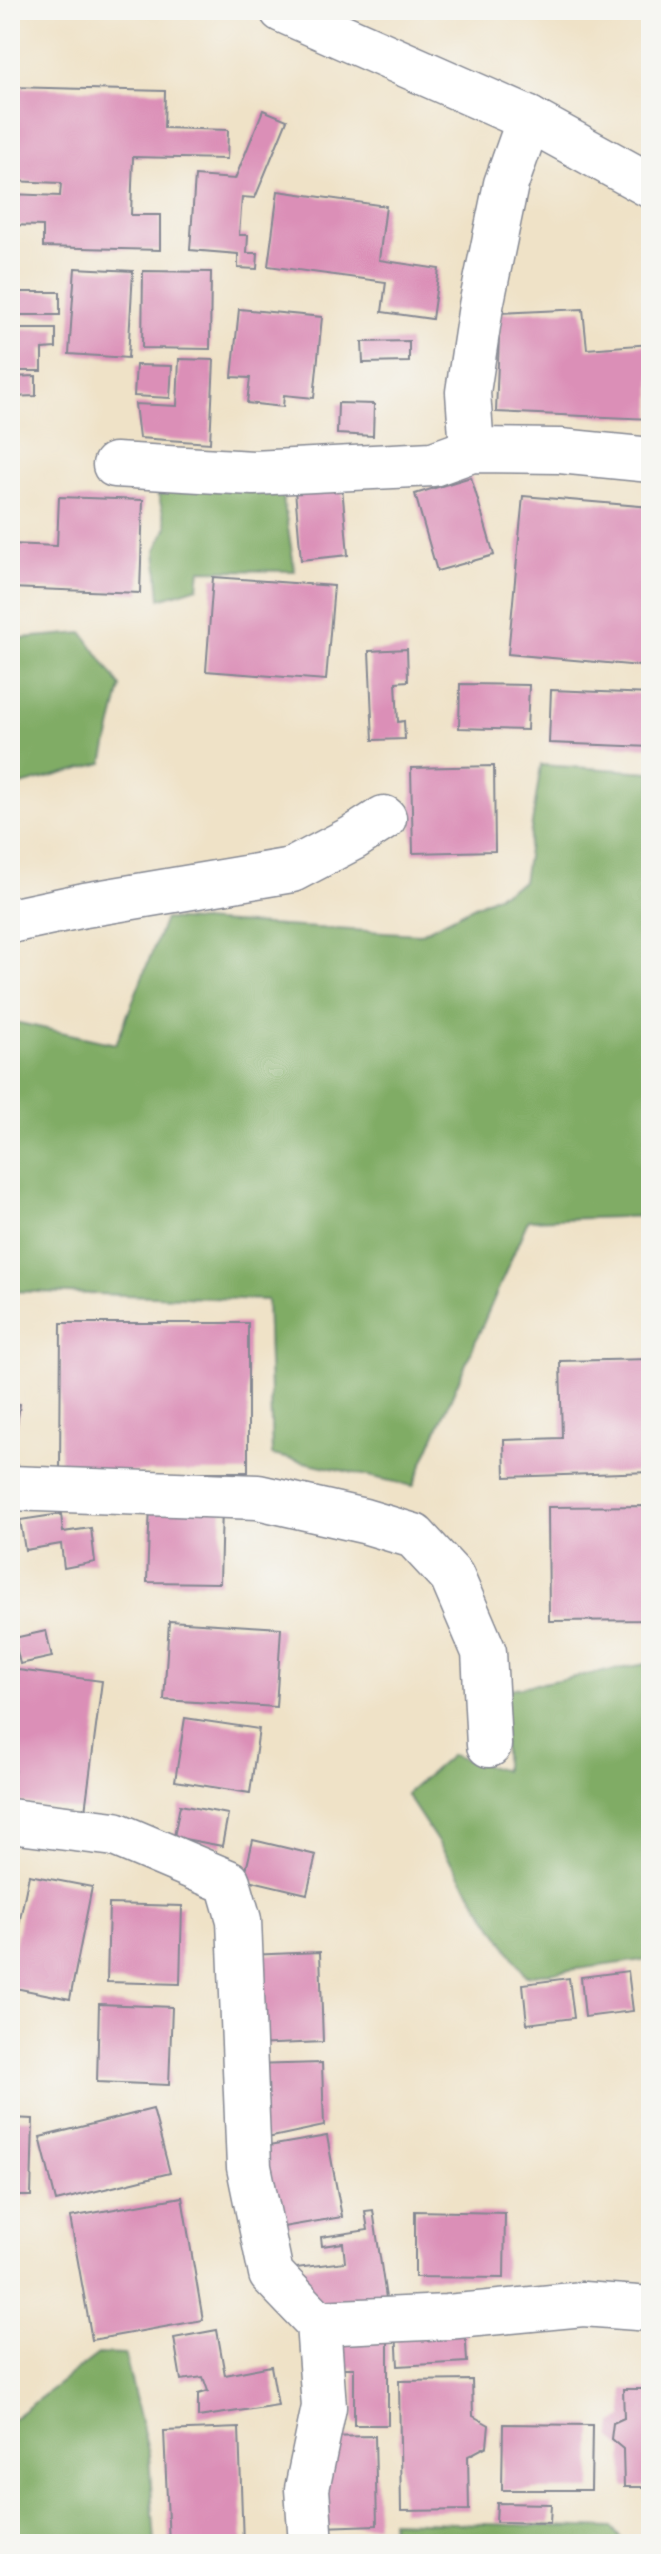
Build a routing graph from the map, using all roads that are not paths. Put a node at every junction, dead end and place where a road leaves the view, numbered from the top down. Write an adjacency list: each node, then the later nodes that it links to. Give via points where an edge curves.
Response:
1 (261, 10): 3 (street)
2 (282, 10): 3 (street)
3 (334, 31): 4 (street)
4 (529, 119): 5 (street); 6 (street, via 506,184 481,306 468,392)
5 (651, 186)
6 (472, 450): 7 (street); 8 (street, via 433,464 253,473)
7 (651, 460)
8 (115, 465)
9 (384, 818): 10 (street, via 292,870)
10 (10, 921)
11 (10, 1488): 12 (street, via 258,1497 414,1536 452,1577 484,1652)
12 (489, 1745)
13 (10, 1821): 15 (street, via 115,1834 228,1882 239,1920 249,2167 261,2228 271,2274)
14 (651, 2309): 15 (street, via 583,2304)
15 (318, 2323): 16 (street, via 324,2407 307,2489)
16 (311, 2544)

